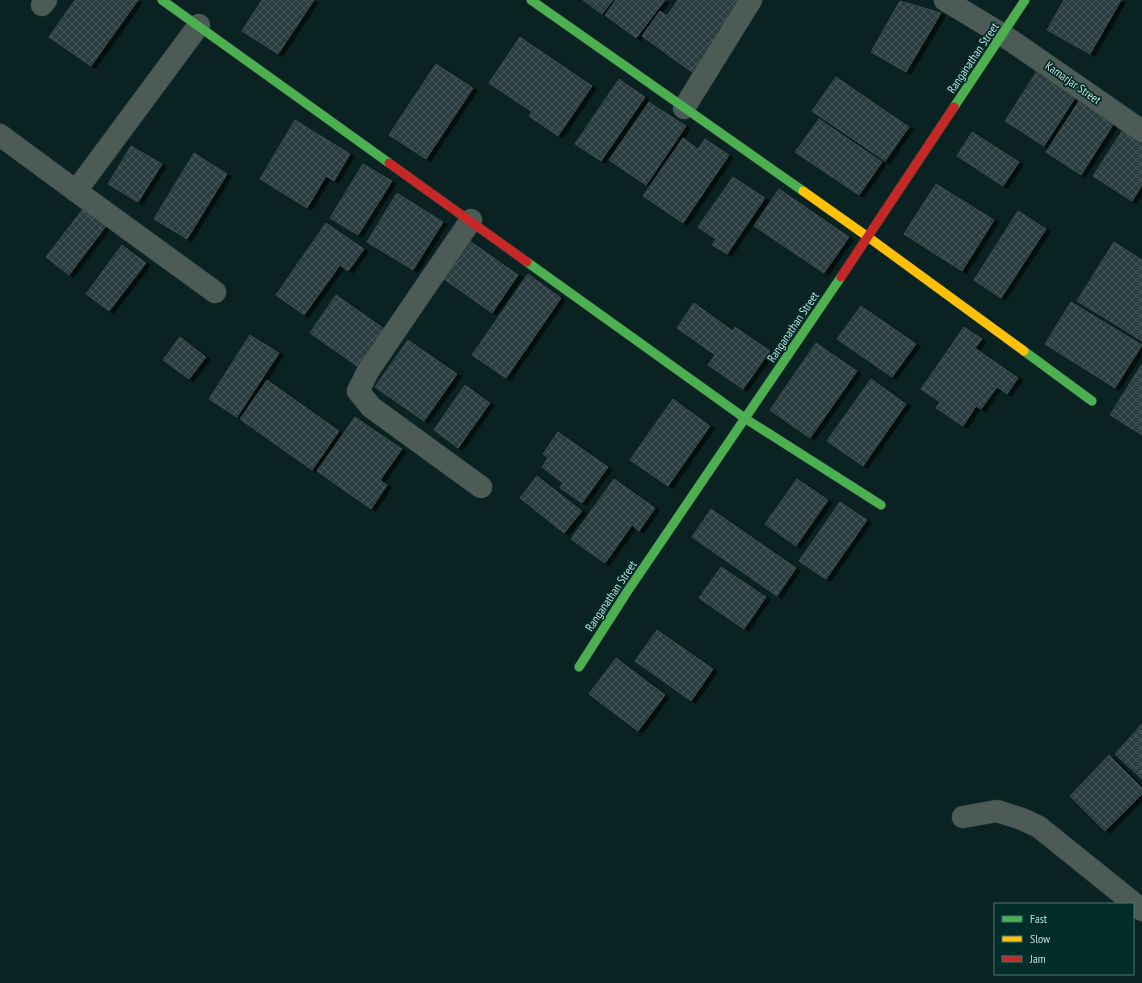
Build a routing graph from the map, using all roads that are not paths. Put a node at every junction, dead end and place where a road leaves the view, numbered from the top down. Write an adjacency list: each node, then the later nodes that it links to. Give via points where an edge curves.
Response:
1 (162, 0): 6 (street)
2 (531, 0): 8 (street)
3 (751, 0): 8 (street)
4 (945, 0): 7 (street, Kamarjar Street)
5 (1025, 0): 7 (street, Ranganathan Street)
6 (199, 26): 11 (street); 12 (street)
7 (1003, 35): 9 (street, Kamarjar Street); 13 (street, Ranganathan Street)
8 (684, 108): 13 (street)
9 (1142, 131)
10 (0, 135): 11 (street)
11 (76, 191): 14 (street)
12 (471, 220): 16 (street); 17 (street, via 368,371 358,391 372,407)
13 (868, 237): 15 (street); 16 (street, Ranganathan Street)
14 (215, 292)
15 (1092, 401)
16 (746, 419): 18 (street); 19 (street, Ranganathan Street, via 627,592)
17 (481, 487)
18 (881, 505)
19 (579, 667)
20 (963, 817): 21 (street, via 997,811 1039,827)
21 (1133, 903)
22 (1134, 904): 23 (street)
23 (1142, 910)

